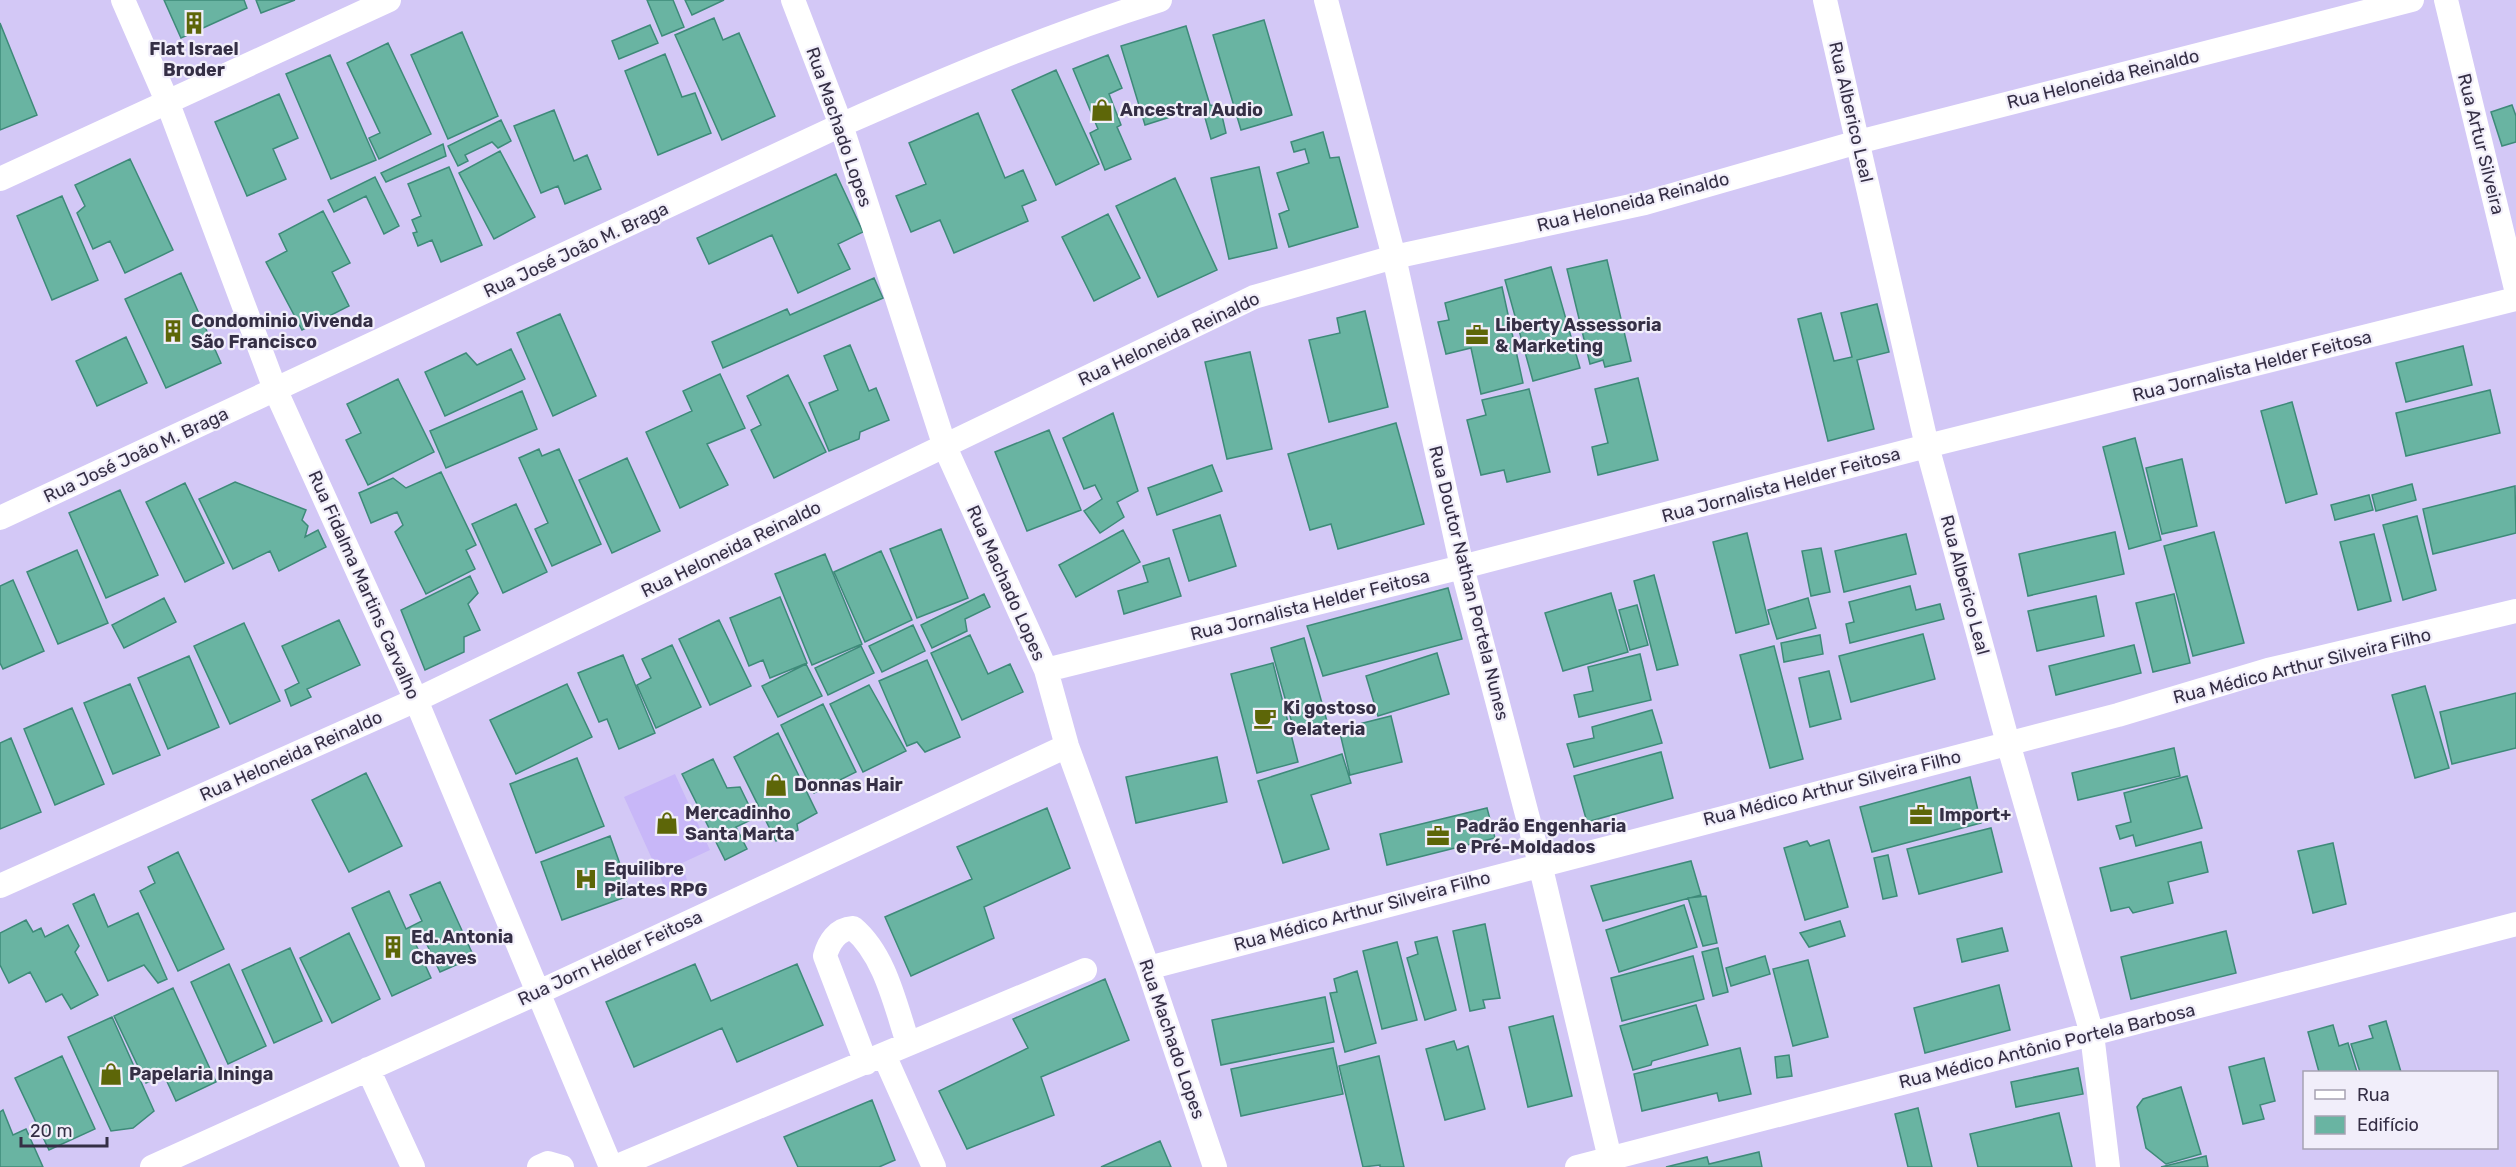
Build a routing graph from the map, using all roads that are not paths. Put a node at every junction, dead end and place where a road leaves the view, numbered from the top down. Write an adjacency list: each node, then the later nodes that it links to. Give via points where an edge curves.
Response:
1 (123, 0): 9 (street, Rua Fidalma Martins Carvalho)
2 (389, 0): 9 (street)
3 (793, 0): 10 (street, Rua Machado Lopes)
4 (1160, 0): 10 (street, Rua José João M. Braga, via 1070,29 965,70)
5 (1326, 0): 13 (street, Rua Doutor Nathan Portela Nunes)
6 (1825, 0): 11 (street, Rua Alberico Leal)
7 (2412, 0): 11 (street, Rua Heloneida Reinaldo)
8 (2446, 0): 14 (street, Rua Artur Silveira)
9 (168, 101): 12 (street); 16 (street, Rua Fidalma Martins Carvalho)
10 (841, 125): 16 (street, Rua José João M. Braga); 18 (street, Rua Machado Lopes)
11 (1858, 142): 13 (street, Rua Heloneida Reinaldo, via 1645,203); 17 (street, Rua Alberico Leal)
12 (0, 179)
13 (1394, 257): 18 (street, Rua Heloneida Reinaldo, via 1254,297); 20 (street, Rua Doutor Nathan Portela Nunes)
14 (2516, 289)
15 (2516, 299): 17 (street, Rua Jornalista Helder Feitosa)
16 (275, 389): 19 (street, Rua José João M. Braga); 23 (street, Rua Fidalma Martins Carvalho)
17 (1927, 446): 20 (street, Rua Jornalista Helder Feitosa); 24 (street, Rua Alberico Leal)
18 (945, 447): 22 (street, Rua Machado Lopes); 23 (street, Rua Heloneida Reinaldo)
19 (0, 518)
20 (1462, 567): 22 (street, Rua Jornalista Helder Feitosa); 26 (street, Rua Doutor Nathan Portela Nunes)
21 (2516, 611): 24 (street, Rua Médico Arthur Silveira Filho, via 2268,670)
22 (1046, 670): 25 (street, Rua Machado Lopes)
23 (416, 700): 27 (street, Rua Heloneida Reinaldo); 31 (street, Rua Fidalma Martins Carvalho)
24 (2008, 743): 26 (street, Rua Médico Arthur Silveira Filho); 32 (street, Rua Alberico Leal)
25 (1067, 746): 29 (street, Rua Machado Lopes); 31 (street, Rua Jorn Helder Feitosa)
26 (1540, 864): 29 (street, Rua Médico Arthur Silveira Filho); 36 (street, Rua Doutor Nathan Portela Nunes)
27 (0, 886)
28 (2516, 924): 32 (street, Rua Médico Antônio Portela Barbosa)
29 (1148, 968): 43 (street, Rua Machado Lopes)
30 (1085, 970): 33 (street)
31 (537, 993): 35 (street, Rua Jorn Helder Feitosa); 41 (street, Rua Fidalma Martins Carvalho)
32 (2092, 1034): 36 (street, Rua Médico Antônio Portela Barbosa); 45 (street, Rua Alberico Leal)
33 (908, 1043): 34 (street); 34 (street, via 870,944 848,928 834,936 825,956)
34 (875, 1059): 41 (street); 42 (street)
35 (368, 1069): 37 (street, Rua Jorn Helder Feitosa); 38 (street)
36 (1611, 1162): 44 (street, Rua Médico Antônio Portela Barbosa)
37 (152, 1167)
38 (413, 1167)
39 (538, 1167): 40 (street, via 555,1163)
40 (562, 1167)
41 (613, 1167)
42 (933, 1167)
43 (1215, 1167)
44 (1577, 1167)
45 (2108, 1167)

